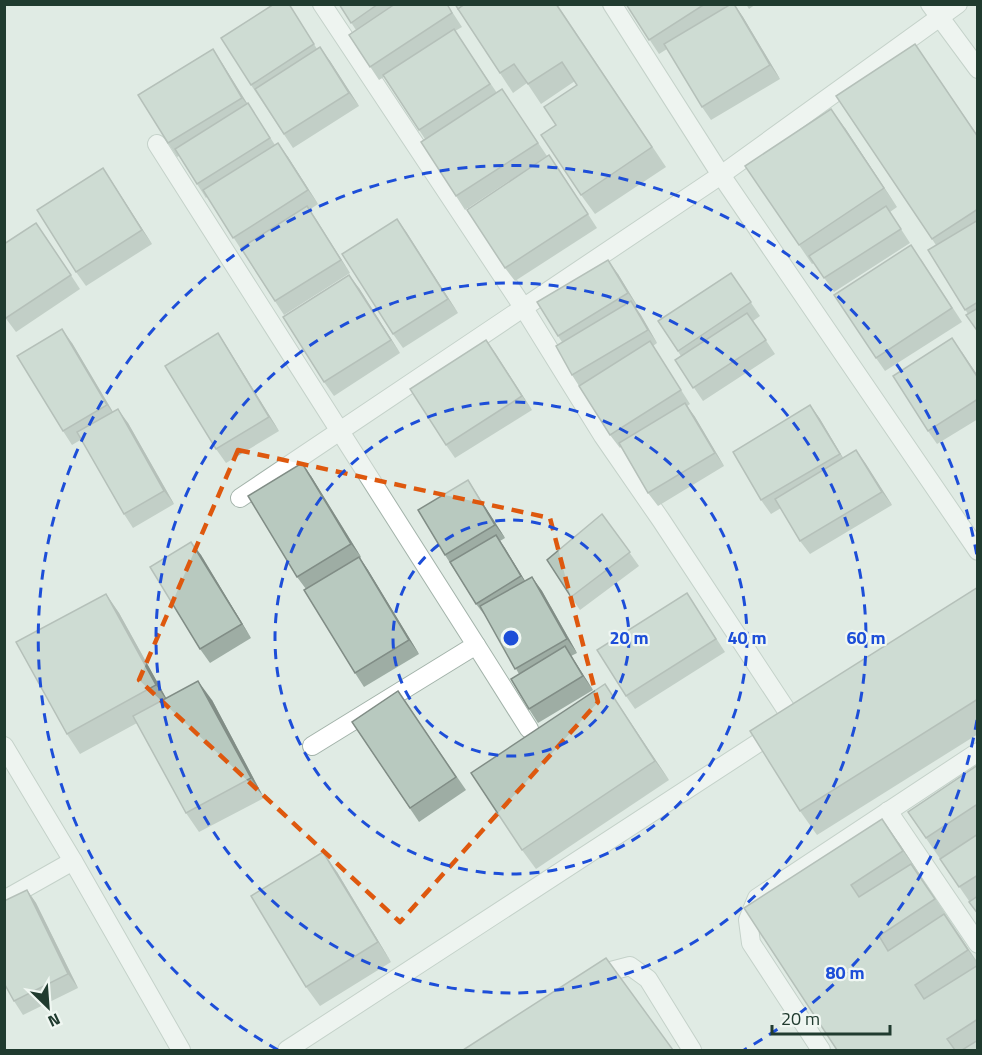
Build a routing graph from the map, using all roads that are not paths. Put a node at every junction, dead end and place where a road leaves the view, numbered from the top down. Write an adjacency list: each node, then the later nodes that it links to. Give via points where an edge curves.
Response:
1 (322, 4): 8 (street)
2 (612, 4): 7 (street)
3 (958, 4): 4 (street)
4 (935, 11): 5 (street); 7 (street)
5 (978, 69)
6 (157, 144): 9 (street)
7 (721, 175): 8 (street); 11 (street)
8 (524, 308): 9 (street); 14 (street, via 603,436)
9 (338, 431): 10 (street); 12 (street)
10 (240, 498)
11 (978, 551)
12 (476, 645): 15 (street); 17 (street)
13 (812, 708): 14 (street)
14 (793, 720): 25 (street)
15 (529, 729)
16 (4, 746): 20 (street)
17 (312, 746)
18 (978, 752): 19 (street)
19 (888, 811): 22 (street); 27 (street, via 757,898 748,920 751,943)
20 (73, 861): 21 (street); 24 (street)
21 (4, 900)
22 (978, 944)
23 (578, 992): 26 (street, via 608,972 630,966 648,979)
24 (181, 1050)
25 (287, 1050)
26 (692, 1050)
27 (821, 1050)

